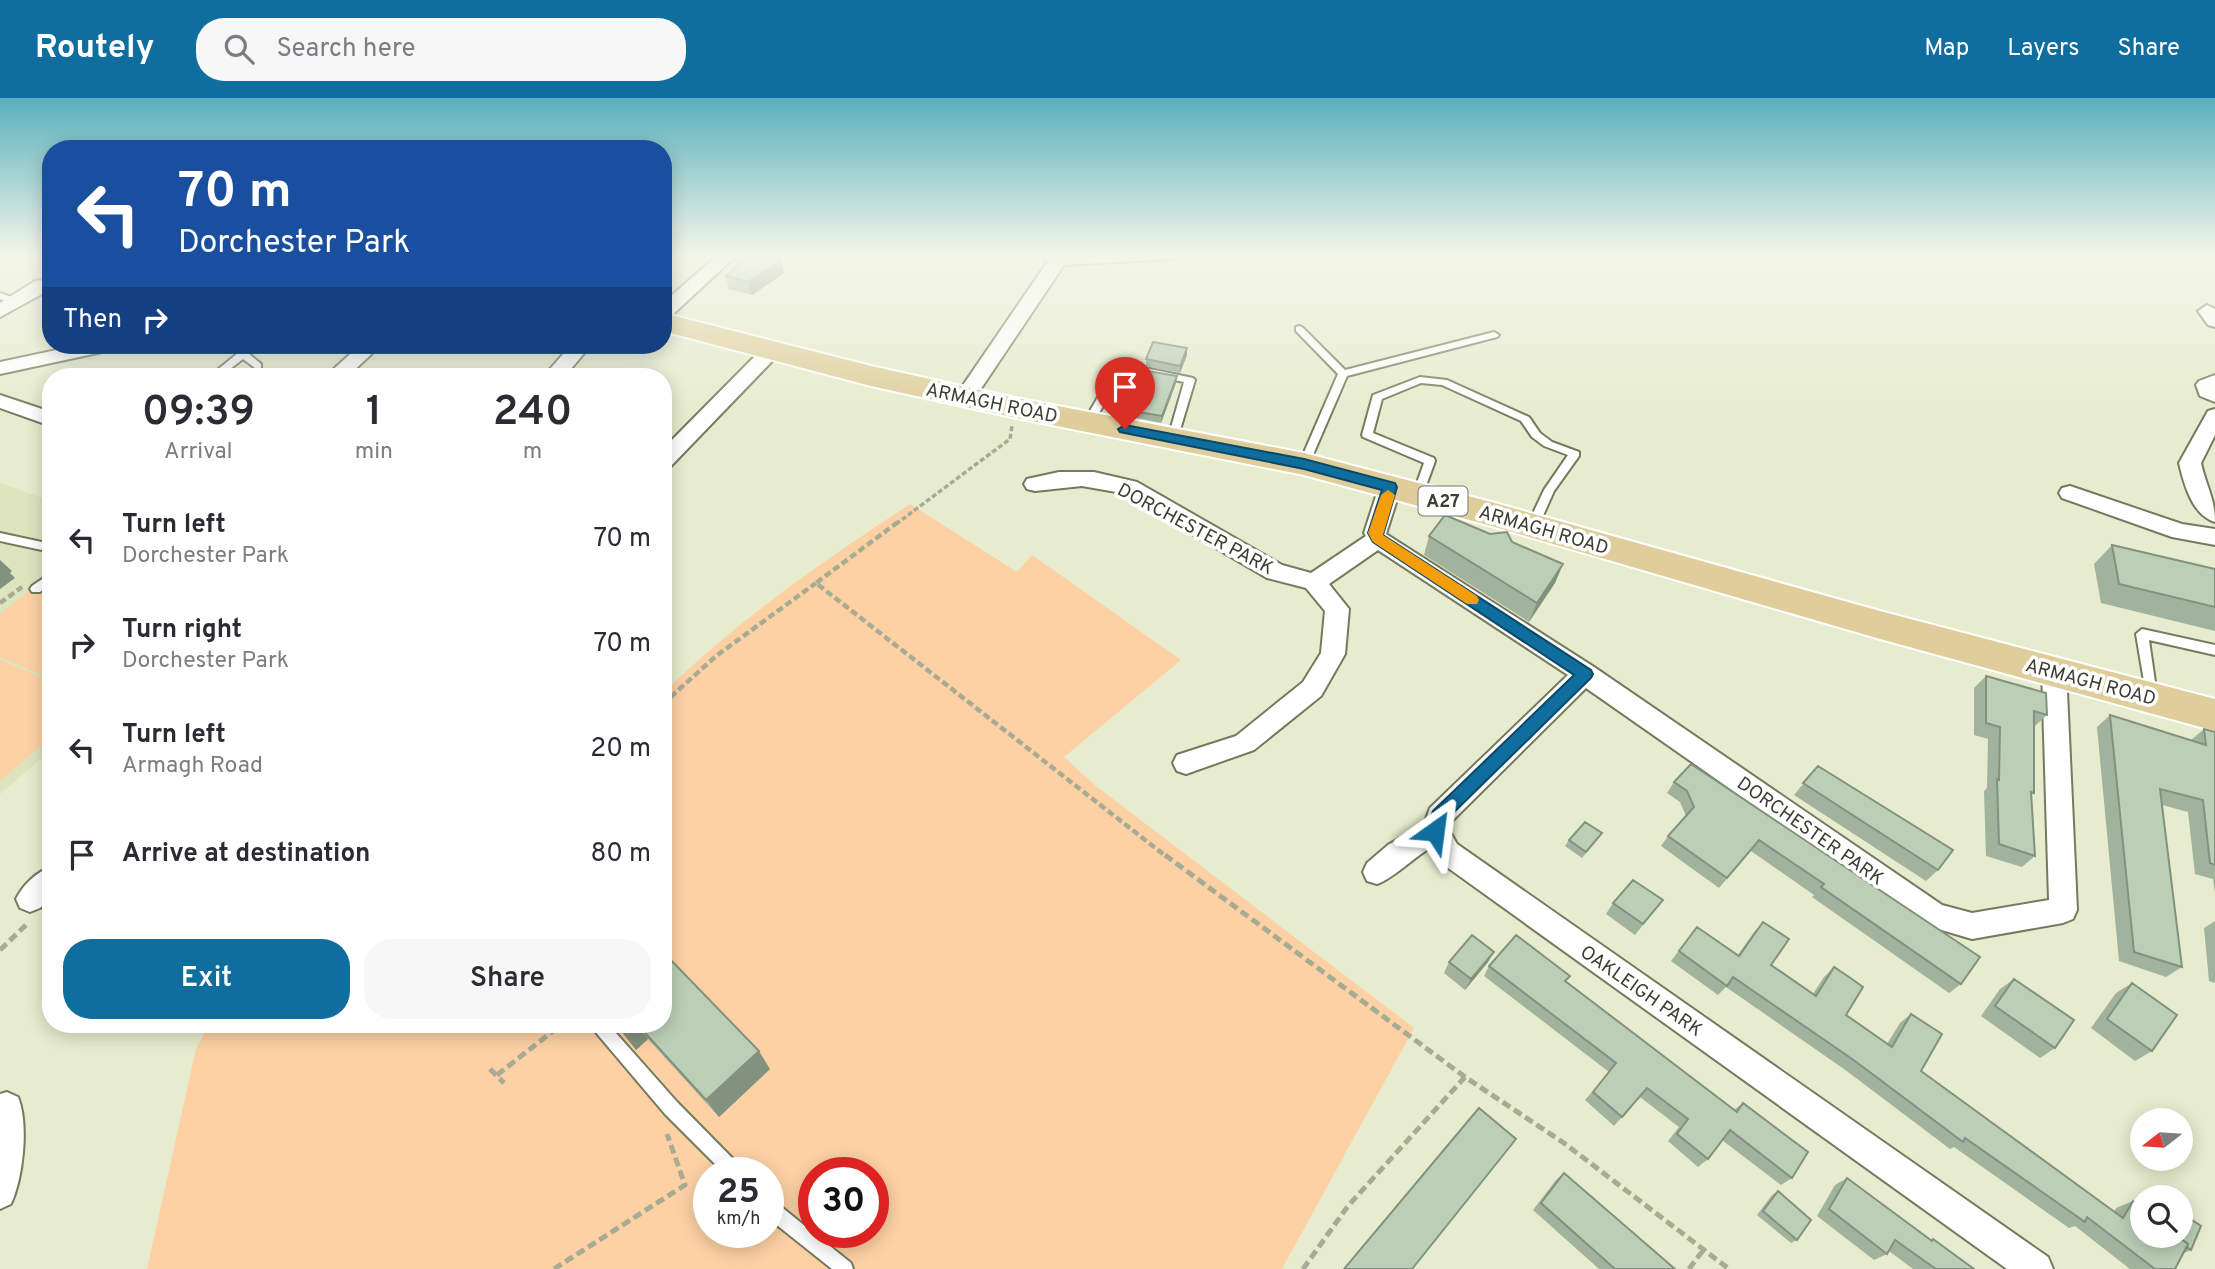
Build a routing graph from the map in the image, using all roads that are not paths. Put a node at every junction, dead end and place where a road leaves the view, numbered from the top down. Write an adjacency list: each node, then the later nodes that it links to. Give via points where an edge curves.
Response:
1 (1021, 309): 19 (street)
2 (672, 324): 5 (main road, ARMAGH ROAD / A27)
3 (1299, 329): 16 (lane)
4 (1494, 335): 16 (lane)
5 (772, 350): 19 (main road, ARMAGH ROAD / A27); 25 (street)
6 (65, 354): 12 (street)
7 (237, 354): 13 (lane)
8 (247, 354): 11 (lane)
9 (361, 354): 14 (street)
10 (573, 354): 15 (street)
11 (258, 366)
12 (0, 368)
13 (223, 368)
14 (345, 368)
15 (561, 368)
16 (1343, 374): 26 (lane)
17 (2215, 381): 18 (street, via 2206,388)
18 (2215, 396)
19 (965, 397): 23 (main road, ARMAGH ROAD / A27)
20 (0, 401): 21 (street)
21 (42, 416)
22 (2215, 416): 30 (street, via 2190,463 2197,491)
23 (1088, 423): 24 (main road, ARMAGH ROAD / A27); 24 (lane, via 1121,366 1190,380)
24 (1173, 438): 26 (main road, ARMAGH ROAD / A27)
25 (672, 453)
26 (1304, 464): 28 (main road, ARMAGH ROAD / A27)
27 (1035, 484): 36 (street, DORCHESTER PARK, via 1061,477 1129,487 1275,572)
28 (1404, 491): 31 (main road, ARMAGH ROAD / A27); 31 (lane, via 1430,461 1367,435 1377,397 1420,380 1444,382 1525,419 1542,439 1575,454 1549,489); 34 (street, via 1375,533)
29 (2070, 493): 33 (street, via 2097,514 2134,513 2180,531)
30 (2215, 514)
31 (1532, 526): 40 (main road, ARMAGH ROAD / A27)
32 (0, 537): 35 (lane)
33 (2215, 537)
34 (1378, 539): 36 (street); 41 (street, DORCHESTER PARK)
35 (42, 546)
36 (1314, 582): 44 (street, via 1338,609 1333,654 1312,689 1245,743)
37 (42, 584): 38 (lane)
38 (36, 589)
39 (2215, 650): 42 (lane, via 2142,634)
40 (2054, 670): 41 (street, DORCHESTER PARK, via 2063,910 1972,926 1936,916); 42 (main road, ARMAGH ROAD / A27)
41 (1585, 674): 45 (street, via 1439,816)
42 (2151, 696): 43 (main road, ARMAGH ROAD / A27)
43 (2215, 715)
44 (1186, 763)
45 (1435, 831): 46 (street); 55 (street, OAKLEIGH PARK, via 1447,852)
46 (1377, 872)
47 (42, 888): 48 (street)
48 (30, 899)
49 (606, 1033): 51 (lane)
50 (0, 1110): 52 (street, via 7,1108)
51 (719, 1157)
52 (0, 1193)
53 (784, 1220): 54 (lane)
54 (845, 1269)
55 (2036, 1269)

